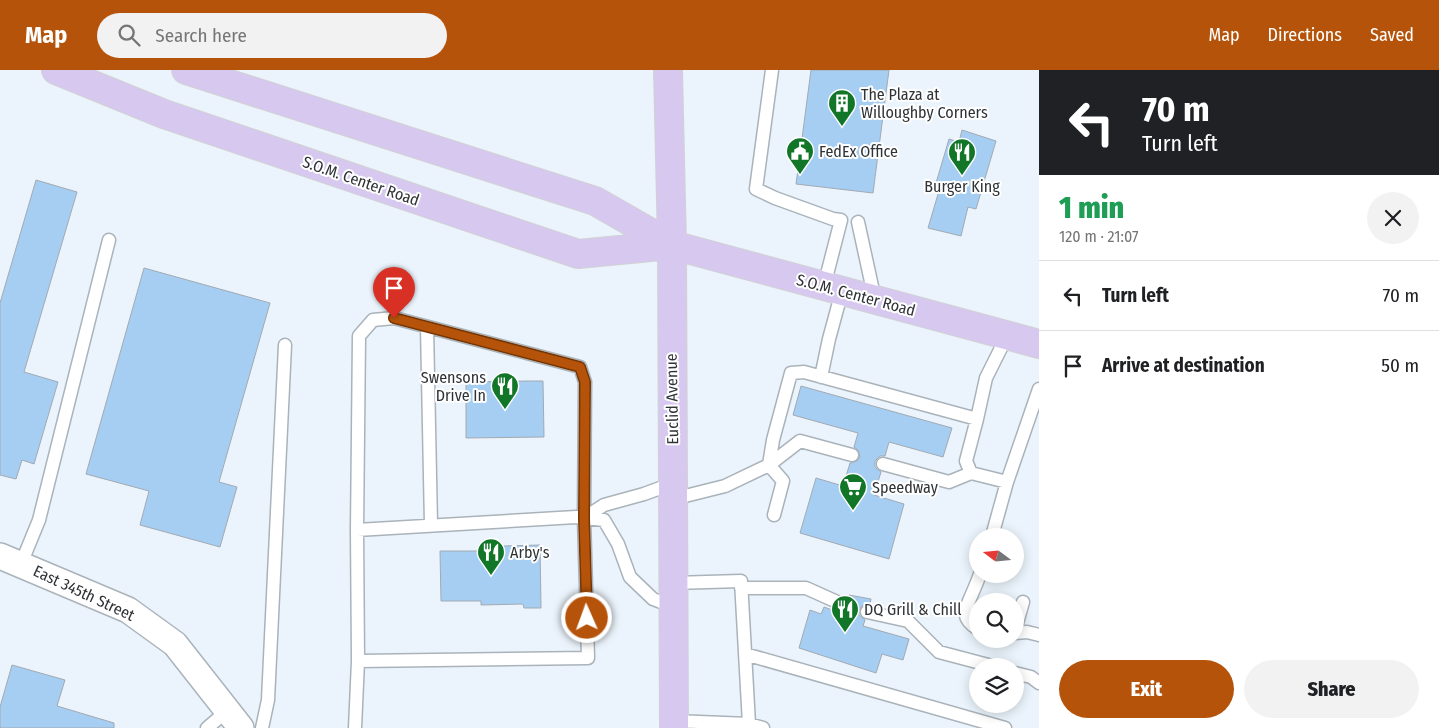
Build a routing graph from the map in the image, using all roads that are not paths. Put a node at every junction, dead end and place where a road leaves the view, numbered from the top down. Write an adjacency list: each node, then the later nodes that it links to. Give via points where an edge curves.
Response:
1 (56, 70): 7 (main road, S.O.M. Center Road, via 164,114 578,254)
2 (186, 70): 7 (main road, S.O.M. Center Road, via 595,201)
3 (668, 70): 7 (main road, Euclid Avenue)
4 (772, 70): 8 (lane, via 756,189 841,220)
5 (858, 222): 9 (lane)
6 (109, 240): 28 (lane, via 39,520)
7 (672, 245): 8 (main road, S.O.M. Center Road); 22 (main road, Euclid Avenue)
8 (833, 288): 9 (main road, S.O.M. Center Road); 14 (lane, via 829,339)
9 (875, 300): 11 (main road, S.O.M. Center Road)
10 (427, 327): 24 (lane, via 580,367 585,382); 25 (lane); 27 (lane, via 394,318 372,320 359,336)
11 (1007, 336): 12 (main road, S.O.M. Center Road); 16 (lane, via 986,378)
12 (1039, 344)
13 (285, 345): 46 (lane, via 268,700)
14 (821, 376): 16 (lane); 19 (lane, via 804,372 791,374)
15 (1039, 389): 21 (lane)
16 (977, 419): 20 (lane, via 966,461)
17 (852, 455): 19 (lane, via 800,440)
18 (884, 464): 20 (lane, via 948,482)
19 (769, 465): 22 (lane, via 725,486); 23 (lane, via 783,481)
20 (971, 473): 21 (lane)
21 (1007, 482): 26 (lane)
22 (673, 491): 24 (lane, via 644,494 604,505); 30 (main road, Euclid Avenue)
23 (774, 515)
24 (580, 518): 25 (lane); 30 (lane, via 604,520 618,544 630,577 653,599); 39 (lane, via 588,658)
25 (431, 526): 27 (lane)
26 (994, 528)
27 (357, 530): 39 (lane)
28 (11, 560): 42 (street, East 345th Street, via 128,610 175,644)
29 (741, 585): 30 (lane); 32 (lane, via 806,588); 37 (lane)
30 (674, 595): 43 (main road, Euclid Avenue)
31 (969, 599): 34 (lane, via 965,616)
32 (846, 606)
33 (867, 612): 38 (lane, via 908,621 939,652)
34 (969, 624)
35 (1024, 632): 36 (lane)
36 (1039, 635)
37 (745, 654): 44 (lane); 49 (lane)
38 (969, 660)
39 (358, 661): 47 (lane)
40 (1024, 675): 41 (lane)
41 (1039, 684)
42 (234, 719): 45 (lane)
43 (674, 724): 44 (lane)
44 (749, 724): 48 (lane)
45 (207, 728)
46 (262, 728)
47 (355, 728)
48 (763, 728)
49 (1005, 728)

